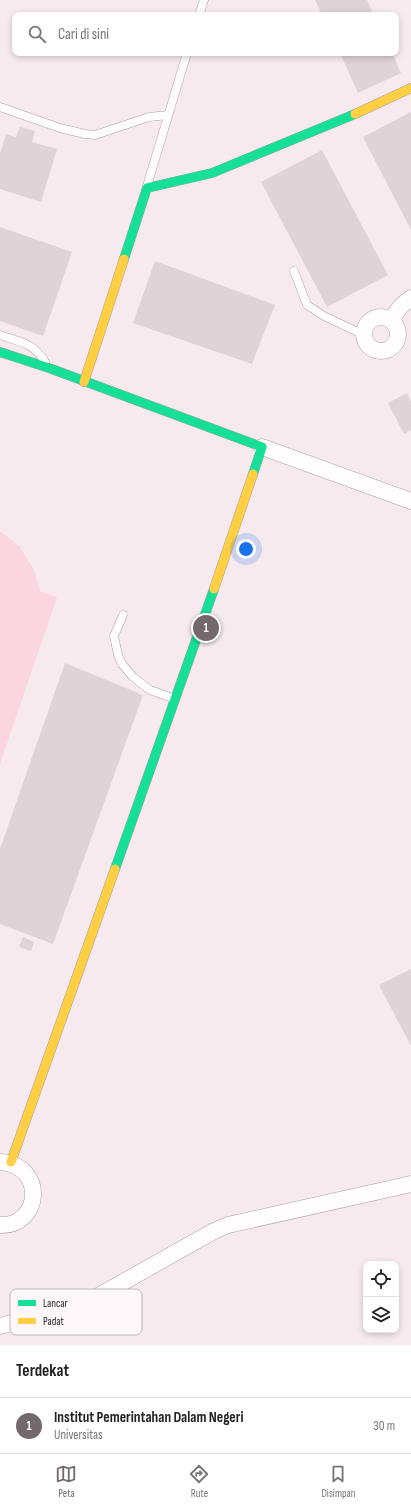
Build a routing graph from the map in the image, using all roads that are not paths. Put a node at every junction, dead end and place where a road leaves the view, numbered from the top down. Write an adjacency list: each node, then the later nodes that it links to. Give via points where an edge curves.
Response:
1 (204, 0): 2 (lane)
2 (200, 12)
3 (186, 56): 6 (lane)
4 (411, 88): 7 (street, via 356,114 212,173)
5 (0, 107): 6 (lane, via 60,128 95,135 149,117)
6 (168, 116): 7 (lane)
7 (147, 188): 15 (street)
8 (294, 271): 12 (lane, via 307,306)
9 (411, 298): 10 (street, via 401,306)
10 (391, 320): 12 (street, via 376,318 370,322); 12 (street, via 397,328 398,336 395,344 389,349 373,349)
11 (0, 335): 14 (lane, via 33,347)
12 (364, 335)
13 (0, 352): 14 (street)
14 (49, 368): 15 (street)
15 (84, 382): 16 (street)
16 (262, 447): 17 (street); 19 (street)
17 (411, 501)
18 (123, 615): 19 (lane, via 114,636 122,664 133,677 150,690)
19 (176, 699): 20 (street)
20 (5, 1162): 22 (street, via 24,1170 33,1186 33,1195 32,1204 21,1219)
21 (411, 1184): 23 (street, via 228,1225)
22 (0, 1225)
23 (109, 1289)
24 (10, 1323): 25 (street)
25 (0, 1326)

